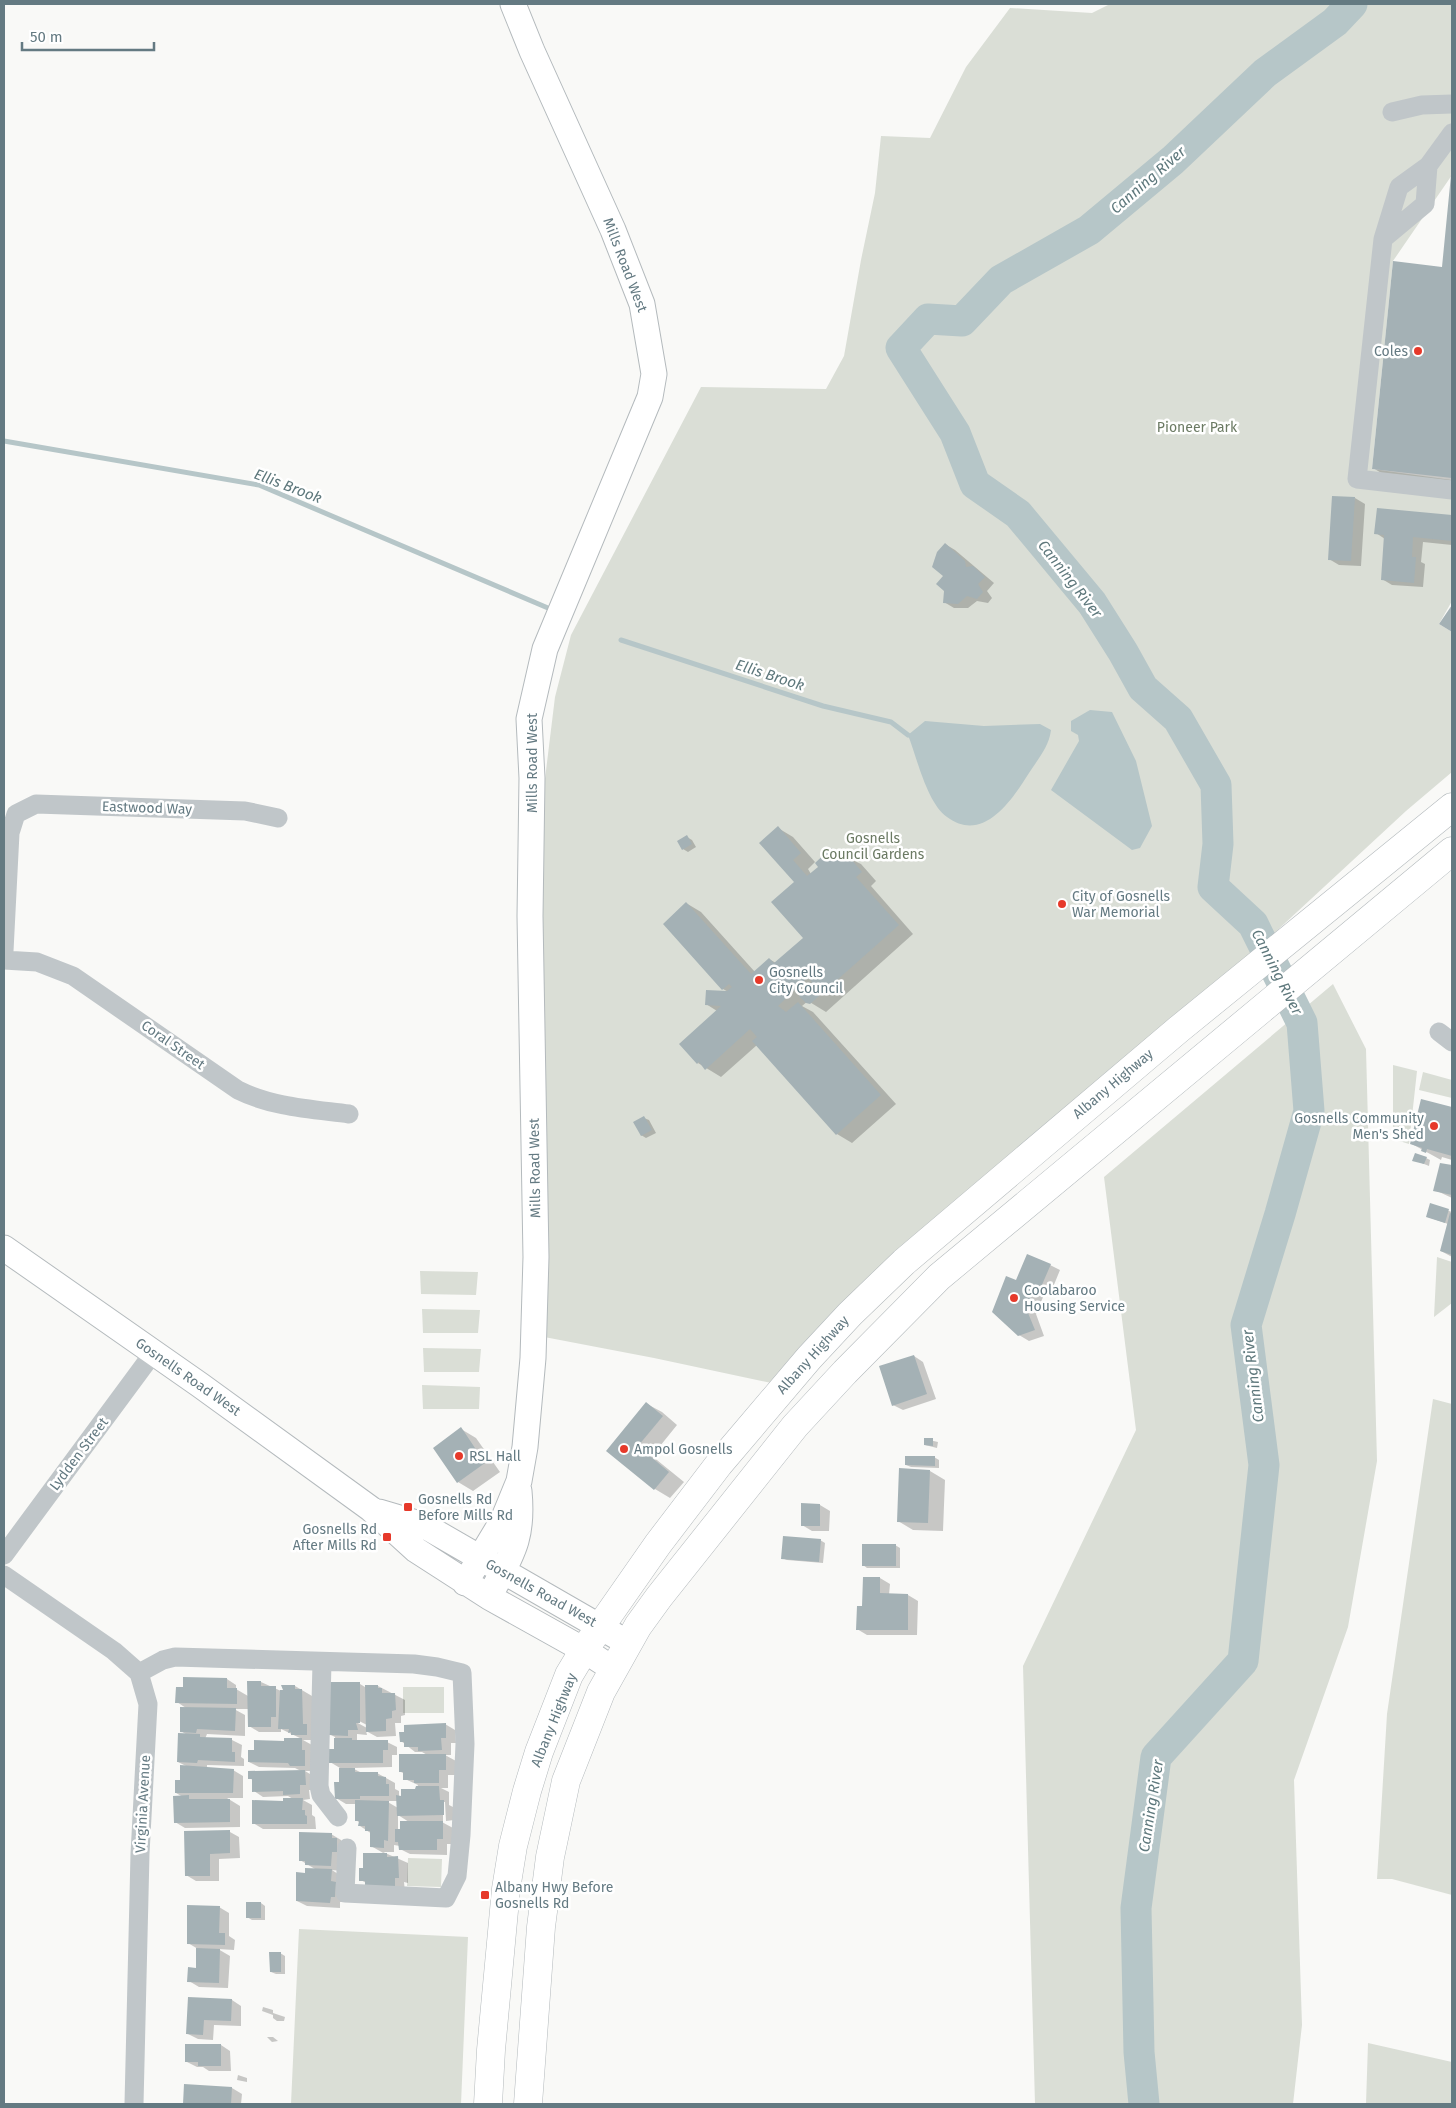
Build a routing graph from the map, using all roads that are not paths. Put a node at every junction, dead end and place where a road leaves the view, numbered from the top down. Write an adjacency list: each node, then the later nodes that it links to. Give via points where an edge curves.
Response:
1 (513, 4): 18 (main road, Mills Road West, via 613,230 642,304 654,374 650,397 545,649 529,719 536,1257 533,1358)
2 (1452, 104): 3 (street, via 1422,105)
3 (1392, 112)
4 (1452, 133): 5 (street)
5 (1428, 166): 6 (street, via 1399,187); 6 (street, via 1425,204)
6 (1383, 239): 7 (street, via 1357,479)
7 (1452, 490)
8 (1452, 807): 16 (highway, Albany Highway, via 1179,1029 904,1262)
9 (278, 818): 11 (street, Eastwood Way, via 245,811 36,804 16,814 10,833)
10 (1452, 851): 14 (highway)
11 (4, 951)
12 (4, 960): 13 (street, Coral Street, via 37,962 73,976 238,1090 255,1098)
13 (349, 1114)
14 (994, 1231): 16 (highway, via 954,1252 892,1309 865,1329 851,1332); 27 (highway, via 940,1277 795,1426 658,1597)
15 (4, 1248): 17 (main road, Gosnells Road West)
16 (836, 1330): 26 (highway, Albany Highway, via 718,1464)
17 (154, 1352): 19 (main road, Gosnells Road West); 20 (street, Lydden Street)
18 (519, 1481): 21 (main road, Mills Road West, via 503,1520); 22 (main road, Mills Road West, via 519,1533)
19 (372, 1509): 21 (main road, Gosnells Road West, via 423,1526); 24 (main road, Gosnells Road West, via 416,1550)
20 (4, 1555)
21 (480, 1558): 22 (main road, Gosnells Road West); 24 (main road, Mills Road West)
22 (503, 1572): 25 (main road, Mills Road West); 26 (main road, Gosnells Road West)
23 (4, 1575): 31 (street, via 114,1651)
24 (465, 1583): 25 (main road, Gosnells Road West)
25 (488, 1597): 28 (main road, Gosnells Road West)
26 (601, 1626): 27 (main road, Gosnells Road West); 28 (highway, Albany Highway)
27 (628, 1643): 30 (highway)
28 (584, 1650): 30 (main road, Gosnells Road West); 35 (highway, Albany Highway, via 566,1682 539,1752 513,1846)
29 (322, 1662): 31 (street, via 175,1657); 32 (street, via 319,1786 321,1795); 33 (street, via 414,1664 462,1673 465,1744 461,1835 457,1876 446,1898 345,1893)
30 (613, 1669): 34 (highway, via 566,1781)
31 (140, 1673): 36 (street, Virginia Avenue, via 148,1704 140,1854)
32 (338, 1817)
33 (347, 1848)
34 (550, 1857): 35 (highway, via 536,1863 524,1879 503,2017); 38 (highway, via 541,1927)
35 (490, 2050): 37 (highway, Albany Highway)
36 (134, 2104)
37 (488, 2104)
38 (528, 2104)

